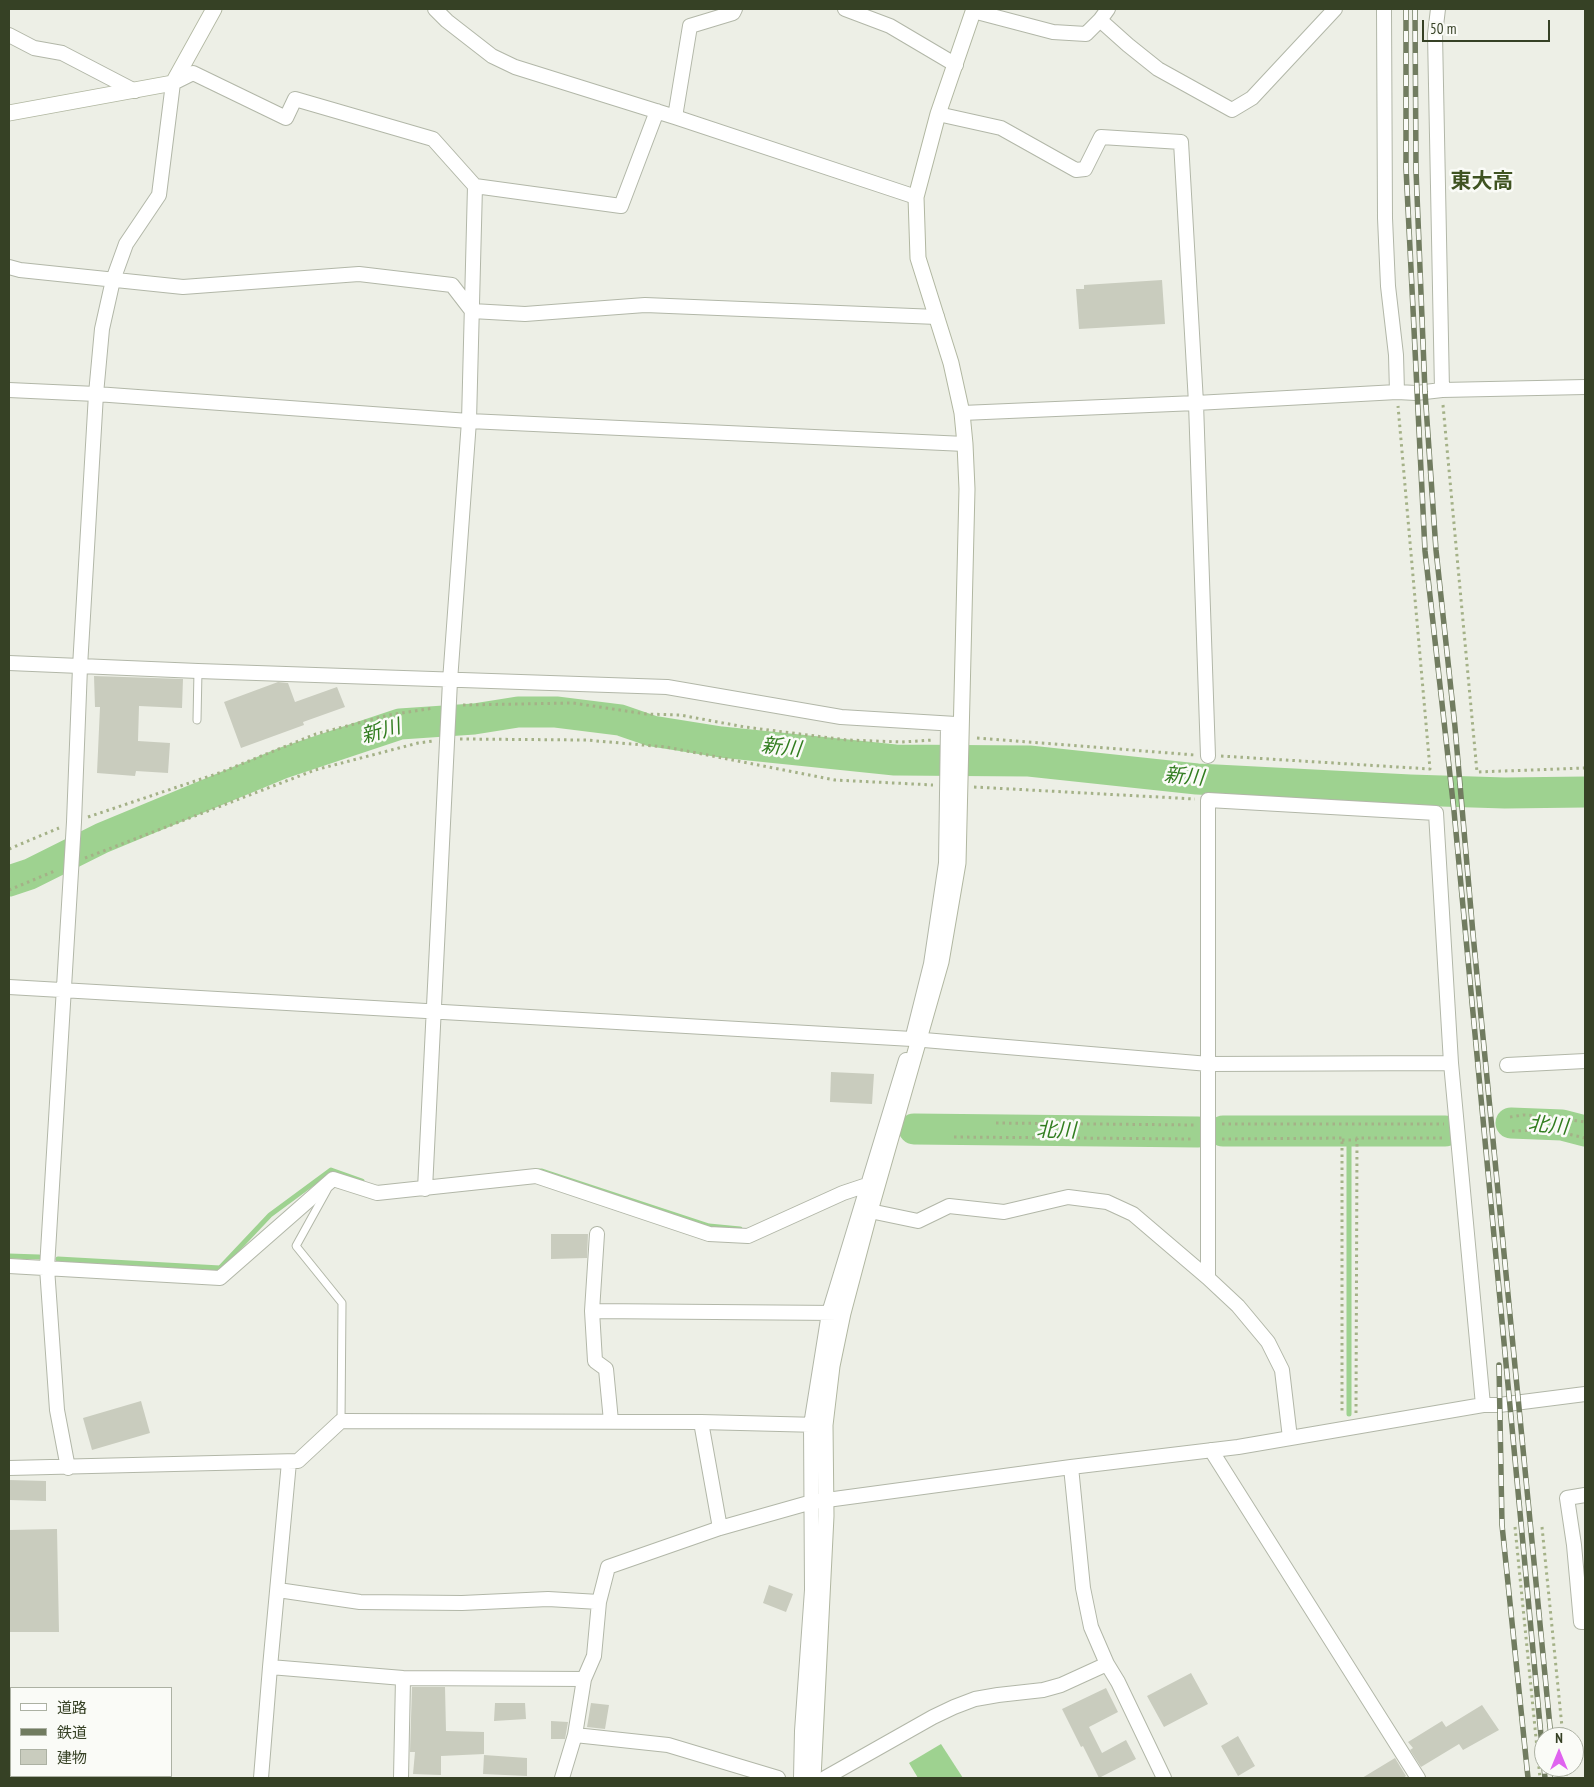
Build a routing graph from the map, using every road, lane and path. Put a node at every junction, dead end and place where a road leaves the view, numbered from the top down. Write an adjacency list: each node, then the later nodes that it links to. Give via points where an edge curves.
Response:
1 (214, 9): 12 (street)
2 (434, 9): 14 (street, via 492,56 515,67)
3 (735, 9): 17 (street, via 733,13 690,26)
4 (845, 9): 11 (street, via 890,26)
5 (1335, 9): 9 (street, via 1252,98 1232,110 1158,69)
6 (1384, 9): 27 (street, via 1385,218)
7 (1438, 9): 26 (street, via 1435,34)
8 (974, 10): 9 (street, via 1053,32 1086,34); 11 (street)
9 (1104, 14)
10 (9, 35): 13 (street, via 34,48 62,53)
11 (956, 65): 16 (street)
12 (173, 83): 13 (street); 18 (street, via 194,73 286,118 295,99 433,139); 21 (street, via 159,195 126,244)
13 (135, 91): 15 (street)
14 (657, 111): 17 (street); 18 (street, via 621,206)
15 (9, 113)
16 (938, 114): 19 (street); 29 (street, via 1001,128 1076,170 1085,169 1101,137 1181,142)
17 (675, 117): 19 (street)
18 (475, 186): 22 (street)
19 (916, 196): 23 (street, via 918,258)
20 (9, 267): 21 (street)
21 (113, 280): 22 (street, via 183,286 359,274 452,285); 28 (street, via 102,328)
22 (472, 311): 23 (street, via 526,314 645,305); 31 (street)
23 (938, 317): 30 (street)
24 (1585, 387): 26 (street)
25 (9, 390): 28 (street)
26 (1442, 390): 27 (street); 42 (path, via 1477,772)
27 (1397, 392): 29 (street); 41 (path, via 1430,769)
28 (96, 394): 31 (street); 34 (street)
29 (1196, 404): 30 (street); 41 (street)
30 (962, 413): 32 (street)
31 (469, 420): 32 (street); 36 (street)
32 (965, 444): 39 (street, via 967,489)
33 (9, 663): 34 (street)
34 (80, 667): 35 (street); 45 (street)
35 (198, 672): 36 (street); 38 (lane)
36 (450, 681): 37 (street); 39 (street, via 667,687 841,718)
37 (449, 705): 39 (path, via 573,703 847,740 902,742); 40 (street); 45 (path, via 389,715 316,734 219,773)
38 (197, 720)
39 (955, 731): 41 (path); 43 (street)
40 (448, 740): 43 (path, via 586,740 666,747 835,780); 47 (path, via 418,743 316,770); 51 (street)
41 (1208, 756)
42 (1585, 768)
43 (954, 786): 44 (path); 52 (street, via 958,863 941,962)
44 (1208, 800): 54 (street, via 1436,813); 55 (street)
45 (74, 822): 46 (path); 47 (street)
46 (9, 849)
47 (71, 864): 48 (path); 50 (street)
48 (9, 890)
49 (9, 987): 50 (street)
50 (64, 990): 51 (street); 73 (street)
51 (433, 1011): 52 (street); 69 (street)
52 (916, 1039): 55 (street); 68 (street)
53 (1585, 1062): 56 (street)
54 (1451, 1063): 55 (street); 60 (street)
55 (1208, 1064): 62 (street)
56 (1507, 1065)
57 (1510, 1117): 58 (path, via 1545,1116)
58 (1585, 1122)
59 (996, 1123): 62 (path)
60 (1457, 1131): 62 (path); 66 (path); 78 (street)
61 (1512, 1131): 64 (path, via 1560,1132)
62 (1208, 1132): 63 (path); 65 (path); 74 (street)
63 (954, 1137)
64 (1585, 1138)
65 (1342, 1140): 66 (path); 80 (path)
66 (1357, 1140): 79 (path)
67 (333, 1178): 69 (street, via 377,1193); 73 (street, via 220,1278); 81 (lane, via 296,1246 342,1304)
68 (872, 1186): 69 (street, via 843,1193 748,1236 708,1234 536,1176); 70 (street); 76 (street)
69 (425, 1189)
70 (870, 1212): 74 (street, via 918,1221 949,1206 1004,1212 1068,1197 1107,1202 1133,1214); 76 (street)
71 (597, 1234): 75 (street)
72 (9, 1266): 73 (street)
73 (47, 1268): 90 (street, via 57,1410)
74 (1208, 1278): 85 (street, via 1238,1306 1268,1342 1282,1370)
75 (592, 1311): 76 (street); 82 (street, via 595,1361 606,1369)
76 (836, 1313): 84 (street, via 832,1366)
77 (1585, 1394): 78 (street)
78 (1483, 1405): 85 (street)
79 (1356, 1414)
80 (1342, 1416)
81 (340, 1421): 82 (street); 87 (street, via 298,1461)
82 (611, 1421): 83 (street)
83 (701, 1422): 84 (street); 95 (street)
84 (818, 1425): 92 (street)
85 (1290, 1438): 86 (street)
86 (1211, 1450): 88 (street); 113 (street)
87 (289, 1462): 90 (street); 96 (street)
88 (1071, 1467): 92 (street); 99 (street, via 1083,1588 1091,1627)
89 (9, 1468): 90 (street)
90 (68, 1468)
91 (1585, 1496): 98 (street, via 1567,1498 1581,1622)
92 (819, 1502): 95 (street); 109 (street); 110 (street)
93 (1515, 1527): 114 (path)
94 (1542, 1527): 103 (path)
95 (720, 1528): 97 (street, via 608,1567)
96 (278, 1590): 97 (street, via 360,1602 462,1603 548,1599); 100 (street)
97 (599, 1602): 102 (street, via 594,1656)
98 (1585, 1622)
99 (1107, 1664): 111 (street, via 1052,1688 975,1699 954,1707); 112 (street)
100 (270, 1667): 101 (street); 105 (street)
101 (403, 1678): 102 (street); 106 (street)
102 (584, 1679): 104 (street)
103 (1562, 1727)
104 (575, 1735): 107 (street); 108 (street, via 668,1745)
105 (261, 1778)
106 (400, 1778)
107 (562, 1778)
108 (778, 1778)
109 (801, 1778)
110 (813, 1778)
111 (825, 1778)
112 (1164, 1778)
113 (1418, 1778)
114 (1540, 1778)

